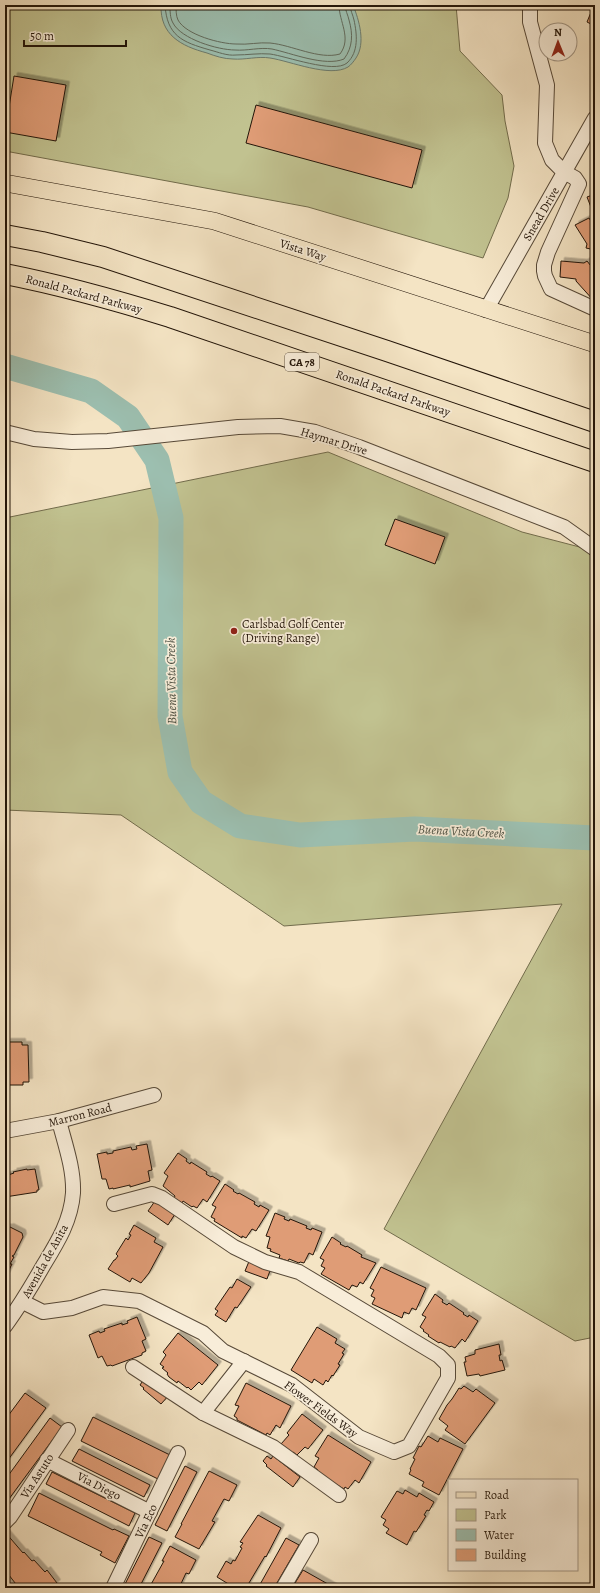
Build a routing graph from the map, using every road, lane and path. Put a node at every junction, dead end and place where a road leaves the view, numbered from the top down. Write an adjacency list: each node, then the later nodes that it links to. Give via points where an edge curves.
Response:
1 (530, 5): 3 (street, via 530,22 547,85 545,143 552,160)
2 (595, 118): 3 (street, Snead Drive)
3 (564, 172): 7 (street, via 579,184 548,252 544,276 551,290); 8 (street, Snead Drive)
4 (5, 183): 8 (main road, Vista Way, via 214,222)
5 (5, 235): 10 (highway, via 103,257)
6 (5, 274): 12 (highway, Ronald Packard Parkway / CA 78, via 93,294 170,317)
7 (595, 309)
8 (486, 310): 9 (main road, Vista Way)
9 (595, 344)
10 (595, 422)
11 (5, 432): 13 (street, Haymar Drive, via 34,439 72,442 108,441 238,427 280,426 315,432 564,527)
12 (595, 462)
13 (595, 549)
14 (154, 1095): 15 (street, Marron Road)
15 (59, 1121): 16 (street, Marron Road); 18 (street, Avenida de Anita, via 70,1163 73,1191 71,1211 62,1233)
16 (5, 1132)
17 (114, 1204): 20 (street, Flower Fields Way, via 152,1194 162,1198 234,1247 265,1262 299,1272 439,1356 448,1365 448,1378 409,1446 394,1452 359,1437 292,1385)
18 (22, 1302): 19 (street, Avenida de Anita); 20 (street, Flower Fields Way, via 43,1312 72,1308 103,1297 139,1300 202,1333 223,1351)
19 (5, 1326)
20 (244, 1361): 22 (street)
21 (133, 1367): 22 (street)
22 (203, 1413): 26 (street, via 273,1448)
23 (68, 1430): 25 (street, Via Astuto)
24 (178, 1453): 27 (street, Via Eco)
25 (47, 1460): 27 (street, Via Diego); 28 (street, Via Astuto)
26 (339, 1495)
27 (150, 1512): 30 (street, Via Eco)
28 (5, 1522)
29 (311, 1540): 31 (street)
30 (112, 1588)
31 (283, 1588)

